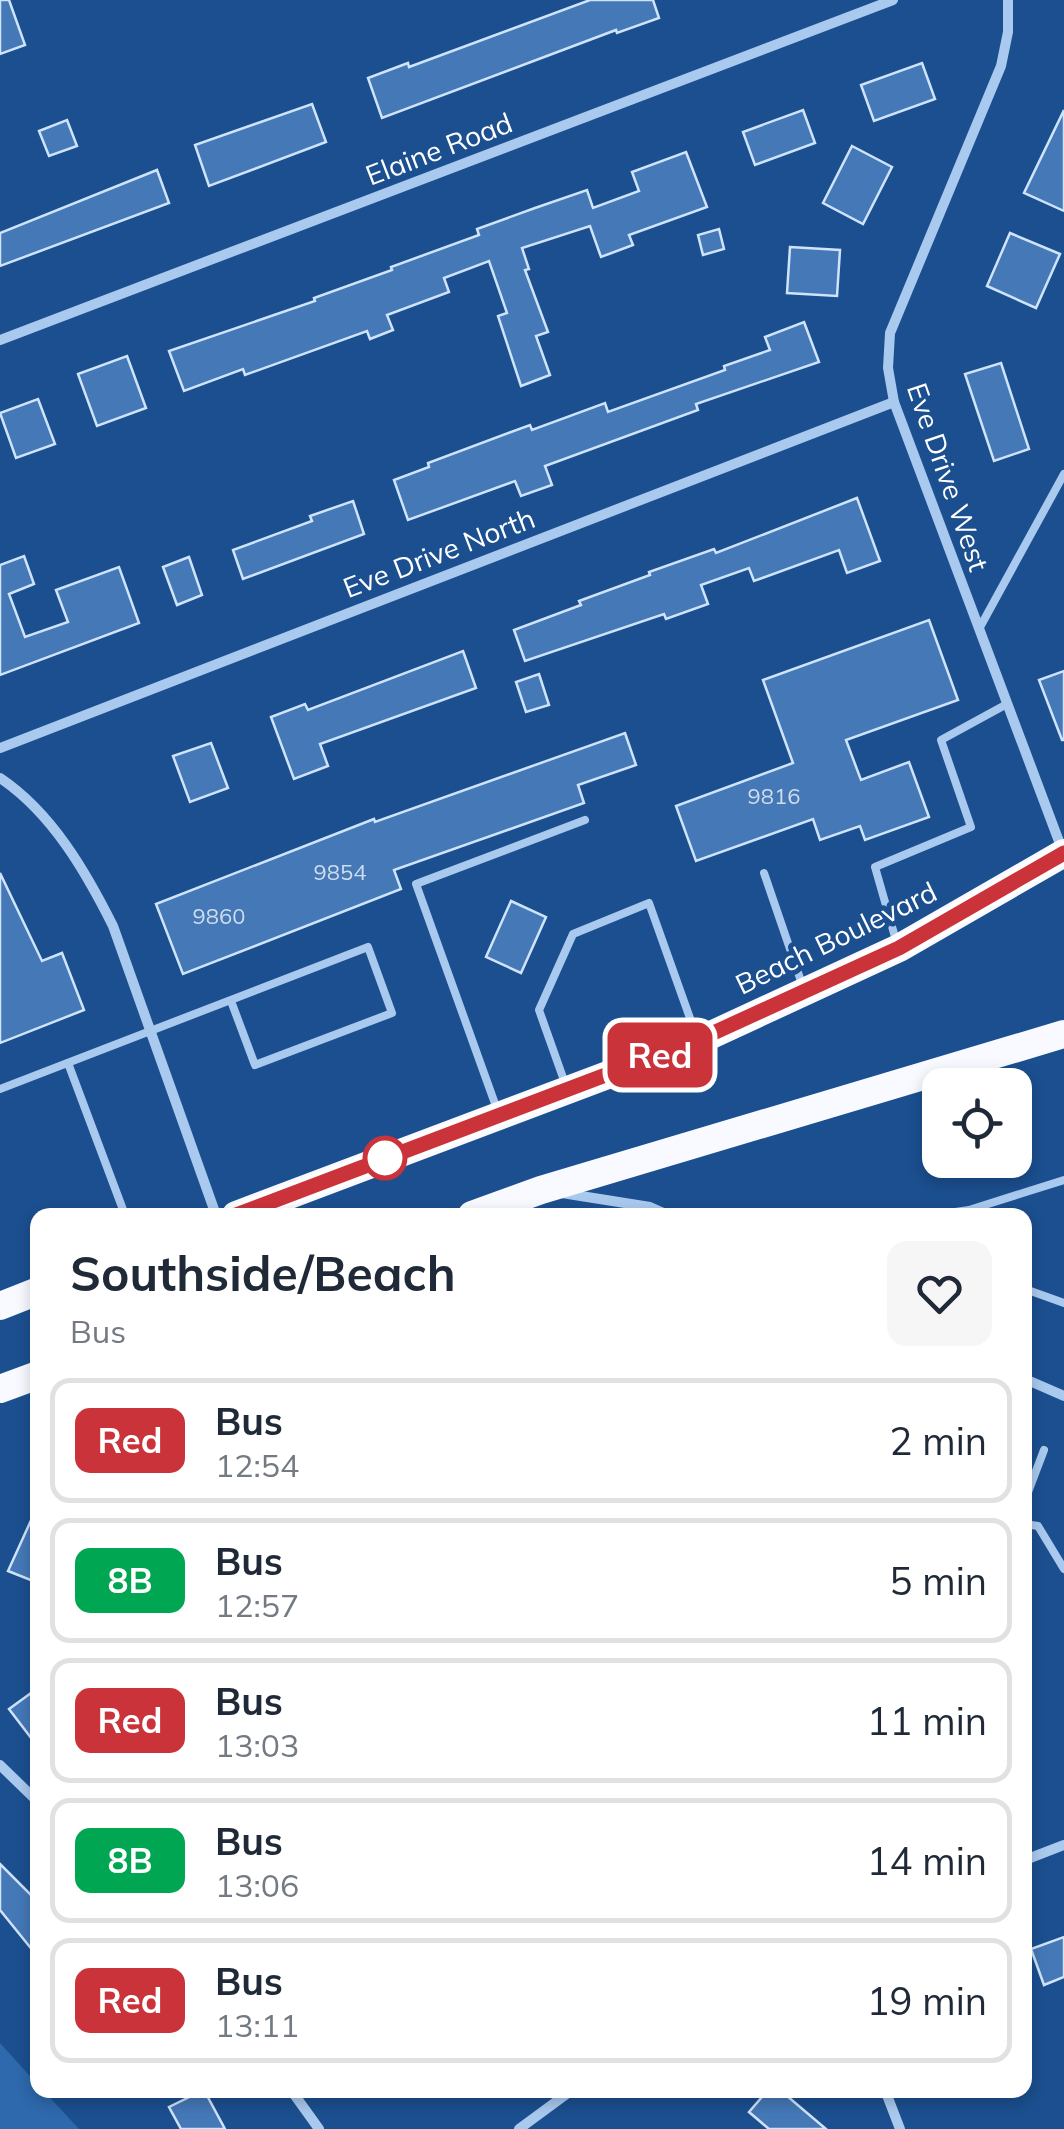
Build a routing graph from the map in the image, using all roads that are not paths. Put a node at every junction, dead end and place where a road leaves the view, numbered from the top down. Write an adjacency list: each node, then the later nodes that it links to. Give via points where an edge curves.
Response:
1 (893, 0): 3 (street, Elaine Road)
2 (1008, 0): 4 (street, Eve Drive West, via 1001,66 890,333)
3 (0, 340)
4 (894, 402): 6 (street, Eve Drive West); 8 (street, Eve Drive North)
5 (1064, 474): 6 (lane)
6 (979, 629): 7 (street, Eve Drive West)
7 (1008, 704): 11 (street, Eve Drive West); 13 (lane, via 940,740 971,828 875,867)
8 (0, 748)
9 (0, 778): 16 (street, via 47,822 93,886)
10 (585, 820): 22 (lane, via 416,884)
11 (1064, 853): 13 (highway, Beach Boulevard)
12 (764, 873): 14 (lane)
13 (899, 948): 14 (highway, Beach Boulevard)
14 (805, 993): 18 (highway, Beach Boulevard)
15 (230, 1000): 15 (lane, via 368,946 392,1013 255,1065); 16 (lane)
16 (150, 1032): 19 (lane); 26 (street)
17 (1064, 1034): 24 (highway)
18 (698, 1040): 21 (highway, Beach Boulevard); 21 (lane, via 650,904 573,934 539,1010)
19 (68, 1063): 20 (lane); 25 (lane)
20 (0, 1089)
21 (568, 1090): 22 (highway, Beach Boulevard)
22 (499, 1116): 27 (highway, Beach Boulevard)
23 (1064, 1180): 30 (lane)
24 (541, 1190): 28 (highway); 29 (street)
25 (123, 1208)
26 (213, 1208)
27 (255, 1208)
28 (491, 1208)
29 (652, 1208)
30 (981, 1208)
31 (1032, 1292): 33 (lane)
32 (30, 1294): 34 (highway)
33 (1064, 1303)
34 (0, 1306)
35 (30, 1378): 37 (highway)
36 (1032, 1382): 38 (street)
37 (0, 1389)
38 (1064, 1396)
39 (1044, 1450): 40 (lane)
40 (1032, 1482)
41 (1032, 1525): 42 (lane)
42 (1064, 1569)
43 (0, 1765): 44 (street)
44 (30, 1794)
45 (1064, 1845): 46 (street)
46 (1032, 1857)
47 (296, 2098): 50 (street)
48 (561, 2098): 51 (street)
49 (888, 2098): 52 (street)
50 (318, 2129)
51 (519, 2129)
52 (900, 2129)

